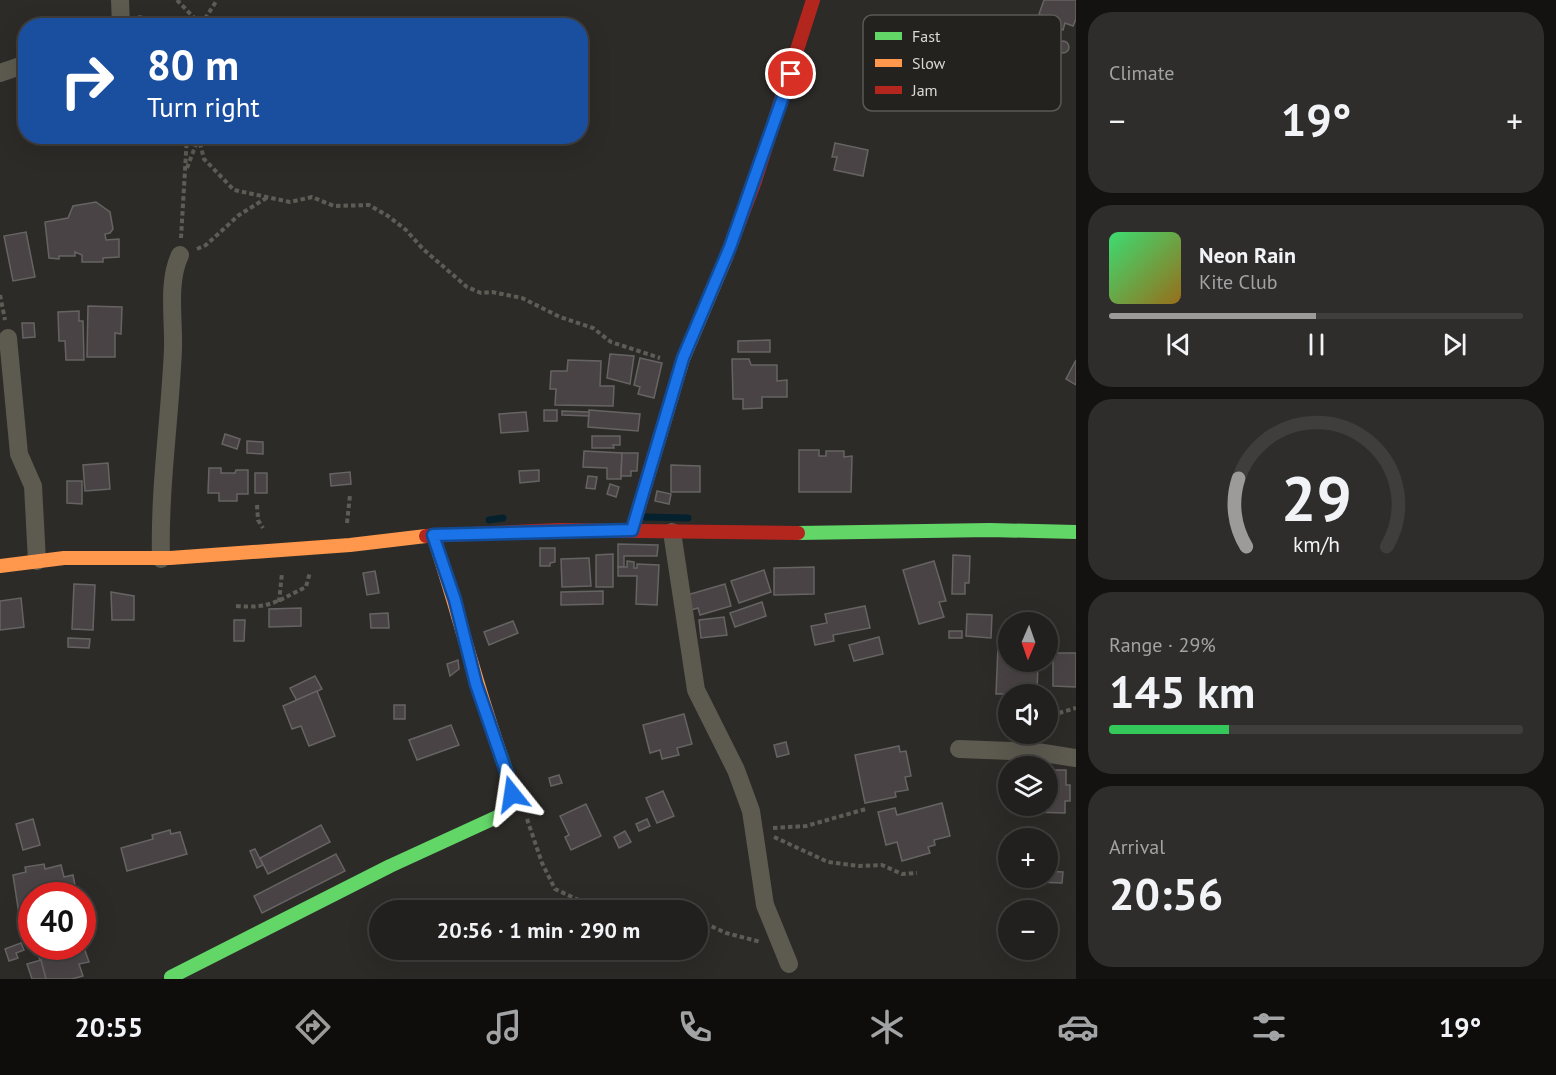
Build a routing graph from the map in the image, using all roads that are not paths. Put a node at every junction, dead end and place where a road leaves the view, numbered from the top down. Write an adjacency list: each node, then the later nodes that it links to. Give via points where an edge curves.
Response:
1 (120, 0): 3 (street)
2 (813, 0): 8 (street, via 755,181 681,364)
3 (121, 18)
4 (18, 67): 5 (street)
5 (0, 73)
6 (180, 255): 12 (street, via 174,267)
7 (8, 338): 13 (street, via 19,454 33,486)
8 (632, 530): 9 (street); 11 (street)
9 (672, 532): 10 (street); 17 (street, via 696,690 752,811 765,904)
10 (1076, 532)
11 (433, 535): 12 (street); 18 (street, via 476,684 509,780 509,806 499,816 390,866)
12 (160, 559): 13 (street)
13 (37, 561): 14 (street)
14 (0, 566)
15 (959, 749): 16 (street)
16 (1076, 758)
17 (789, 964)
18 (171, 977)

